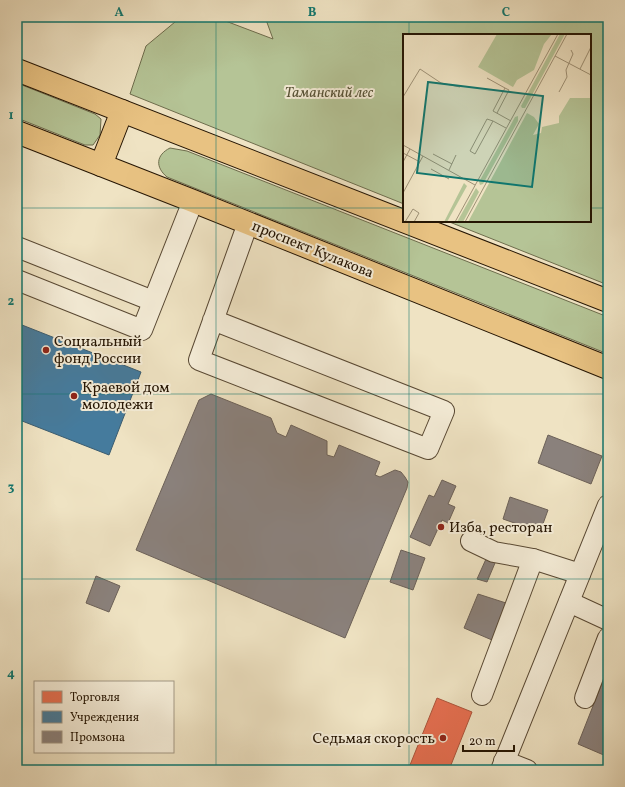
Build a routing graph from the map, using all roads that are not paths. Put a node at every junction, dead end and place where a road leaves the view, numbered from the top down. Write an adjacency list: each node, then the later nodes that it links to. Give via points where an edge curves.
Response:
1 (17, 70): 2 (main road)
2 (122, 111): 4 (main road); 6 (main road)
3 (17, 132): 4 (main road, проспект Кулакова)
4 (101, 165): 5 (main road, проспект Кулакова)
5 (193, 201): 8 (main road, проспект Кулакова); 11 (street)
6 (403, 221)
7 (406, 222): 12 (main road)
8 (248, 223): 13 (street); 14 (main road, проспект Кулакова)
9 (17, 247): 11 (street)
10 (17, 280): 11 (street, via 142,330)
11 (153, 301)
12 (608, 301)
13 (213, 320): 13 (street, via 199,360 428,449 444,411)
14 (608, 368)
15 (608, 505): 18 (street)
16 (471, 541): 17 (street, via 494,552)
17 (533, 560): 18 (street); 22 (street)
18 (580, 574): 19 (street)
19 (569, 602): 20 (street); 24 (street)
20 (608, 620)
21 (608, 638): 23 (street)
22 (482, 696)
23 (585, 698)
24 (502, 765): 25 (street)
25 (527, 770)

